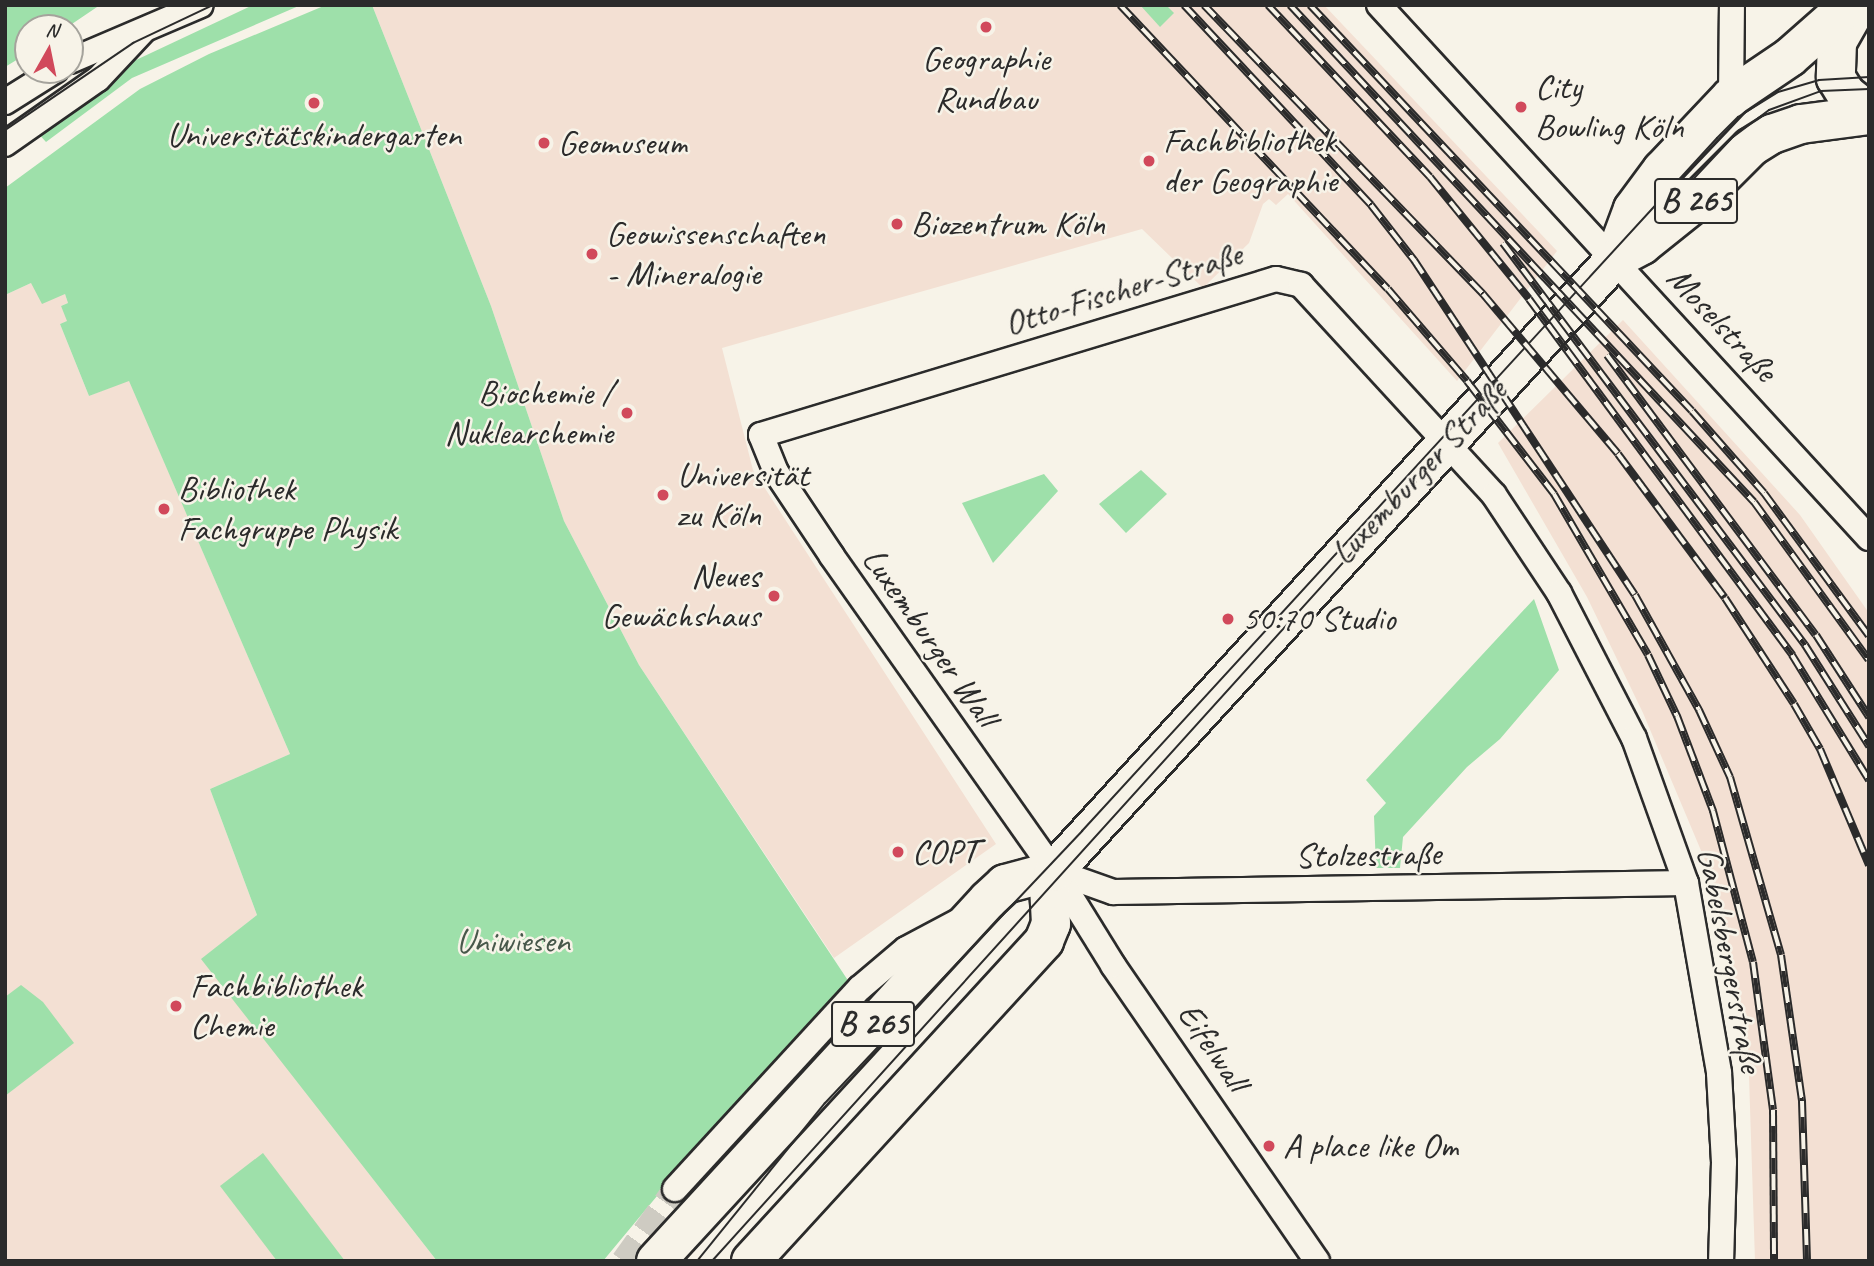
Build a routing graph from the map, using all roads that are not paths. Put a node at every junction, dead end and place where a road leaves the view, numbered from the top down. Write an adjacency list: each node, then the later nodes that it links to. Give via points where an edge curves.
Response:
1 (201, 5): 6 (street)
2 (1379, 5): 13 (street, Moselstraße)
3 (1732, 5): 9 (street)
4 (1849, 5): 9 (main road, Luxemburger Straße / B 265, via 1790,57)
5 (1857, 5): 11 (main road, via 1837,42 1836,78 1846,94)
6 (143, 31): 7 (street); 12 (street, via 97,79)
7 (84, 55)
8 (34, 84): 10 (street)
9 (1731, 97): 13 (main road, Luxemburger Straße / B 265, via 1633,209)
10 (5, 102)
11 (1869, 113): 13 (main road, Luxemburger Straße / B 265, via 1801,124 1751,146 1697,201)
12 (5, 144)
13 (1614, 260): 15 (main road, Luxemburger Straße / B 265); 16 (street, Moselstraße)
14 (761, 435): 15 (street, Otto-Fischer-Straße, via 1282,278 1301,285); 17 (street, Luxemburger Wall, via 776,472 832,556)
15 (1446, 441): 17 (main road, Luxemburger Straße / B 265); 18 (street, Gabelsbergerstraße, via 1494,495 1559,593 1634,738)
16 (1869, 538)
17 (1054, 871): 18 (street, Stolzestraße, via 1113,892); 19 (main road, B 265, via 1005,884); 22 (main road, B 265, via 1051,924 1044,941); 23 (street, Eifelwall, via 1104,952)
18 (1686, 883): 24 (street, Gabelsbergerstraße, via 1719,1073 1724,1162)
19 (976, 912): 20 (street, via 882,967 816,1032); 21 (main road, B 265)
20 (675, 1189)
21 (656, 1261)
22 (751, 1261)
23 (1317, 1261)
24 (1721, 1261)

